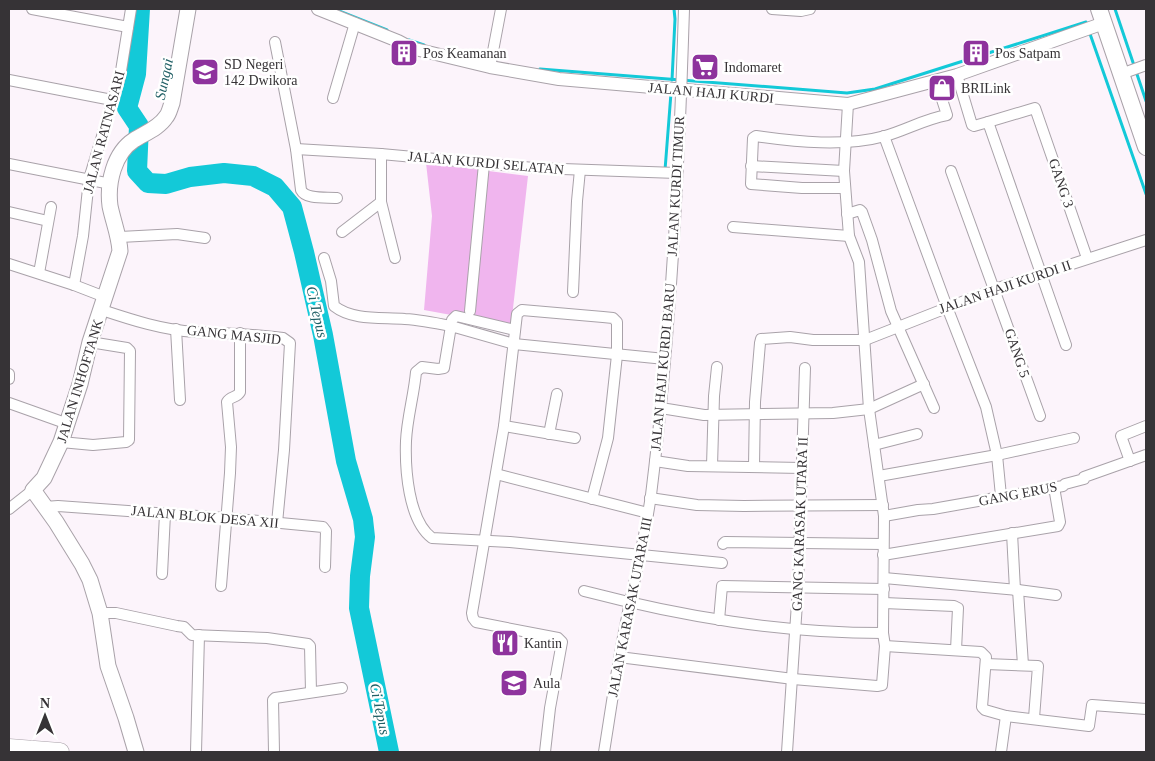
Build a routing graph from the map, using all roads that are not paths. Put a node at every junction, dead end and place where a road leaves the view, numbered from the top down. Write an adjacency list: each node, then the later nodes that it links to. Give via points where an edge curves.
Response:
1 (32, 9): 11 (street)
2 (131, 9): 11 (street, JALAN RATNASARI)
3 (188, 9): 36 (main road, JALAN INHOFTANK, via 172,103 166,117 122,150 112,174)
4 (318, 9): 10 (street, JALAN HAJI KURDI)
5 (501, 9): 13 (street)
6 (684, 9): 19 (street, JALAN KURDI TIMUR)
7 (772, 9): 8 (street, via 800,12)
8 (810, 9)
9 (1101, 16): 15 (main road); 16 (street, JALAN HAJI KURDI)
10 (355, 23): 13 (street, JALAN HAJI KURDI, via 411,48); 20 (street)
11 (128, 27): 21 (street, JALAN RATNASARI, via 120,78)
12 (274, 42): 27 (street)
13 (490, 65): 19 (street, JALAN HAJI KURDI, via 559,80)
14 (1146, 65): 15 (street)
15 (1127, 71): 26 (main road)
16 (957, 75): 18 (street, JALAN HAJI KURDI); 23 (street, via 972,125)
17 (9, 80): 21 (street)
18 (936, 81): 22 (street, JALAN HAJI KURDI); 24 (street, via 947,115)
19 (682, 84): 22 (street, JALAN HAJI KURDI); 35 (street, JALAN KURDI TIMUR)
20 (333, 98)
21 (112, 100): 36 (street, JALAN RATNASARI)
22 (848, 104): 25 (street)
23 (988, 122): 52 (street, GANG 3, via 1034,108 1037,112); 56 (street)
24 (884, 136): 25 (street); 61 (street)
25 (844, 142): 31 (street, via 754,136); 34 (street)
26 (1146, 142)
27 (296, 149): 28 (street, JALAN KURDI SELATAN); 38 (street, via 303,193)
28 (381, 154): 30 (street, JALAN KURDI SELATAN); 39 (street)
29 (9, 164): 36 (street)
30 (484, 164): 32 (street, JALAN KURDI SELATAN); 62 (street)
31 (751, 166): 34 (street); 37 (street, via 750,182 753,185)
32 (580, 170): 35 (street, JALAN KURDI SELATAN); 59 (street)
33 (951, 171): 58 (street, GANG 5)
34 (844, 172): 37 (street)
35 (677, 174): 55 (street, JALAN KURDI TIMUR)
36 (101, 181): 47 (main road, JALAN INHOFTANK); 57 (street, JALAN RATNASARI, via 83,236)
37 (846, 188): 42 (street)
38 (337, 198)
39 (381, 202): 45 (street); 51 (street)
40 (51, 208): 43 (street)
41 (9, 212): 43 (street)
42 (848, 214): 46 (street); 64 (street, via 862,212)
43 (48, 221): 54 (street)
44 (734, 227): 46 (street)
45 (342, 232)
46 (849, 236): 68 (street, via 859,262)
47 (120, 237): 48 (street, via 177,234); 60 (main road, JALAN INHOFTANK, via 120,251)
48 (205, 238)
49 (1146, 240): 52 (street, JALAN HAJI KURDI II)
50 (324, 258): 63 (street, via 334,306 340,310 363,317 408,319)
51 (395, 258)
52 (1087, 258): 56 (street, JALAN HAJI KURDI II)
53 (9, 264): 54 (street, GANG MASJID)
54 (39, 273): 57 (street, GANG MASJID)
55 (672, 273): 73 (street, JALAN HAJI KURDI BARU)
56 (1040, 274): 58 (street, JALAN HAJI KURDI II); 71 (street)
57 (74, 285): 60 (street, GANG MASJID)
58 (994, 289): 61 (street, JALAN HAJI KURDI II); 88 (street, GANG 5)
59 (573, 292)
60 (101, 300): 65 (street, GANG MASJID, via 136,321); 69 (main road, JALAN INHOFTANK)
61 (947, 307): 64 (street, JALAN HAJI KURDI II); 99 (street, via 986,407)
62 (470, 311)
63 (451, 326): 66 (street, via 456,316); 70 (street); 122 (street, via 444,368 422,367 416,372 406,439 407,474 415,514 428,535 432,538)
64 (898, 326): 68 (street, JALAN HAJI KURDI II); 78 (street)
65 (176, 329): 67 (street, GANG MASJID); 80 (street)
66 (515, 330): 70 (street); 72 (street, via 519,312 529,310 613,318 618,330)
67 (240, 333): 119 (street, via 240,392 229,398 227,405 231,447); 120 (street, GANG MASJID, via 283,338 290,343)
68 (865, 340): 84 (street); 86 (street, via 761,339)
69 (90, 342): 89 (main road, JALAN INHOFTANK); 96 (street, via 127,348 130,353 128,440 93,445)
70 (514, 344): 72 (street); 90 (street)
71 (1066, 345)
72 (617, 355): 73 (street); 111 (street, via 608,438)
73 (665, 359): 82 (street, JALAN HAJI KURDI BARU)
74 (717, 366): 87 (street)
75 (805, 368): 85 (street, GANG KARASAK UTARA II)
76 (9, 374): 77 (street)
77 (9, 379)
78 (924, 384): 83 (street); 84 (street)
79 (557, 394): 92 (street)
80 (180, 400)
81 (9, 403): 89 (street)
82 (661, 408): 87 (street); 100 (street, JALAN HAJI KURDI BARU)
83 (934, 408)
84 (869, 409): 85 (street); 97 (street)
85 (804, 413): 86 (street); 104 (street, GANG KARASAK UTARA II)
86 (755, 414): 87 (street); 103 (street)
87 (714, 415): 102 (street)
88 (1040, 416)
89 (68, 424): 96 (main road, JALAN INHOFTANK)
90 (504, 426): 92 (street); 105 (street)
91 (1146, 426): 101 (street, via 1121,436)
92 (549, 434): 94 (street)
93 (917, 434): 97 (street)
94 (575, 438)
95 (1074, 438): 99 (street)
96 (61, 442): 108 (main road, JALAN INHOFTANK, via 44,478)
97 (874, 445): 106 (street)
98 (1146, 454): 101 (street, GANG ERUS)
99 (998, 455): 106 (street); 109 (street)
100 (654, 461): 102 (street); 110 (street, JALAN KARASAK UTARA III)
101 (1130, 462): 107 (street, GANG ERUS)
102 (712, 466): 103 (street)
103 (754, 466): 104 (street)
104 (802, 468): 113 (street, GANG KARASAK UTARA II)
105 (496, 474): 111 (street); 122 (street)
106 (879, 476): 112 (street)
107 (1054, 487): 109 (street, GANG ERUS); 121 (street, via 1059,525)
108 (33, 490): 114 (main road); 115 (street)
109 (1001, 496): 118 (street, GANG ERUS)
110 (650, 498): 113 (street, via 697,505); 116 (street, JALAN KARASAK UTARA III)
111 (592, 499): 116 (street)
112 (883, 505): 113 (street); 118 (street)
113 (802, 506): 123 (street, GANG KARASAK UTARA II)
114 (45, 507): 117 (street, JALAN BLOK DESA XII); 140 (main road, via 82,564)
115 (9, 509)
116 (648, 513): 126 (street, JALAN KARASAK UTARA III)
117 (165, 514): 119 (street, JALAN BLOK DESA XII); 130 (street)
118 (884, 516): 125 (street)
119 (226, 518): 120 (street, JALAN BLOK DESA XII); 132 (street)
120 (277, 522): 129 (street, JALAN BLOK DESA XII, via 325,529)
121 (1012, 533): 127 (street); 135 (street)
122 (485, 541): 126 (street); 161 (street, via 473,604 476,622 558,638 562,642)
123 (799, 543): 124 (street); 125 (street); 133 (street, GANG KARASAK UTARA II)
124 (723, 544)
125 (883, 544): 127 (street)
126 (641, 554): 128 (street); 138 (street, JALAN KARASAK UTARA III)
127 (884, 555): 131 (street)
128 (722, 563)
129 (325, 567)
130 (162, 574)
131 (884, 578): 134 (street); 135 (street)
132 (221, 586)
133 (798, 588): 134 (street); 141 (street, via 722,586); 142 (street, GANG KARASAK UTARA II)
134 (884, 590): 139 (street)
135 (1017, 590): 137 (street); 149 (street)
136 (584, 591): 138 (street)
137 (1056, 595)
138 (630, 603): 141 (street); 147 (street, JALAN KARASAK UTARA III)
139 (884, 603): 143 (street); 146 (street, via 958,608)
140 (100, 613): 144 (street, via 116,613 184,627 192,635); 158 (main road, via 108,666)
141 (719, 620): 142 (street)
142 (795, 630): 143 (street); 150 (street, GANG KARASAK UTARA II)
143 (884, 633): 145 (street)
144 (199, 635): 152 (street, via 267,638 309,645); 159 (street)
145 (885, 646): 146 (street); 150 (street, via 882,685)
146 (956, 650): 148 (street, via 981,652 986,656)
147 (619, 656): 150 (street); 162 (street, JALAN KARASAK UTARA III)
148 (986, 664): 149 (street); 154 (street, via 982,707)
149 (1023, 665): 155 (street, via 1038,666)
150 (793, 679): 163 (street, GANG KARASAK UTARA II)
151 (342, 688): 152 (street)
152 (311, 692): 160 (street, via 274,698)
153 (1146, 709): 155 (street, via 1092,705 1089,726)
154 (1006, 716): 155 (street); 164 (street)
155 (1034, 718)
156 (9, 748): 157 (highway)
157 (60, 752)
158 (136, 752)
159 (196, 752)
160 (274, 752)
161 (545, 752)
162 (604, 752)
163 (787, 752)
164 (1001, 752)

